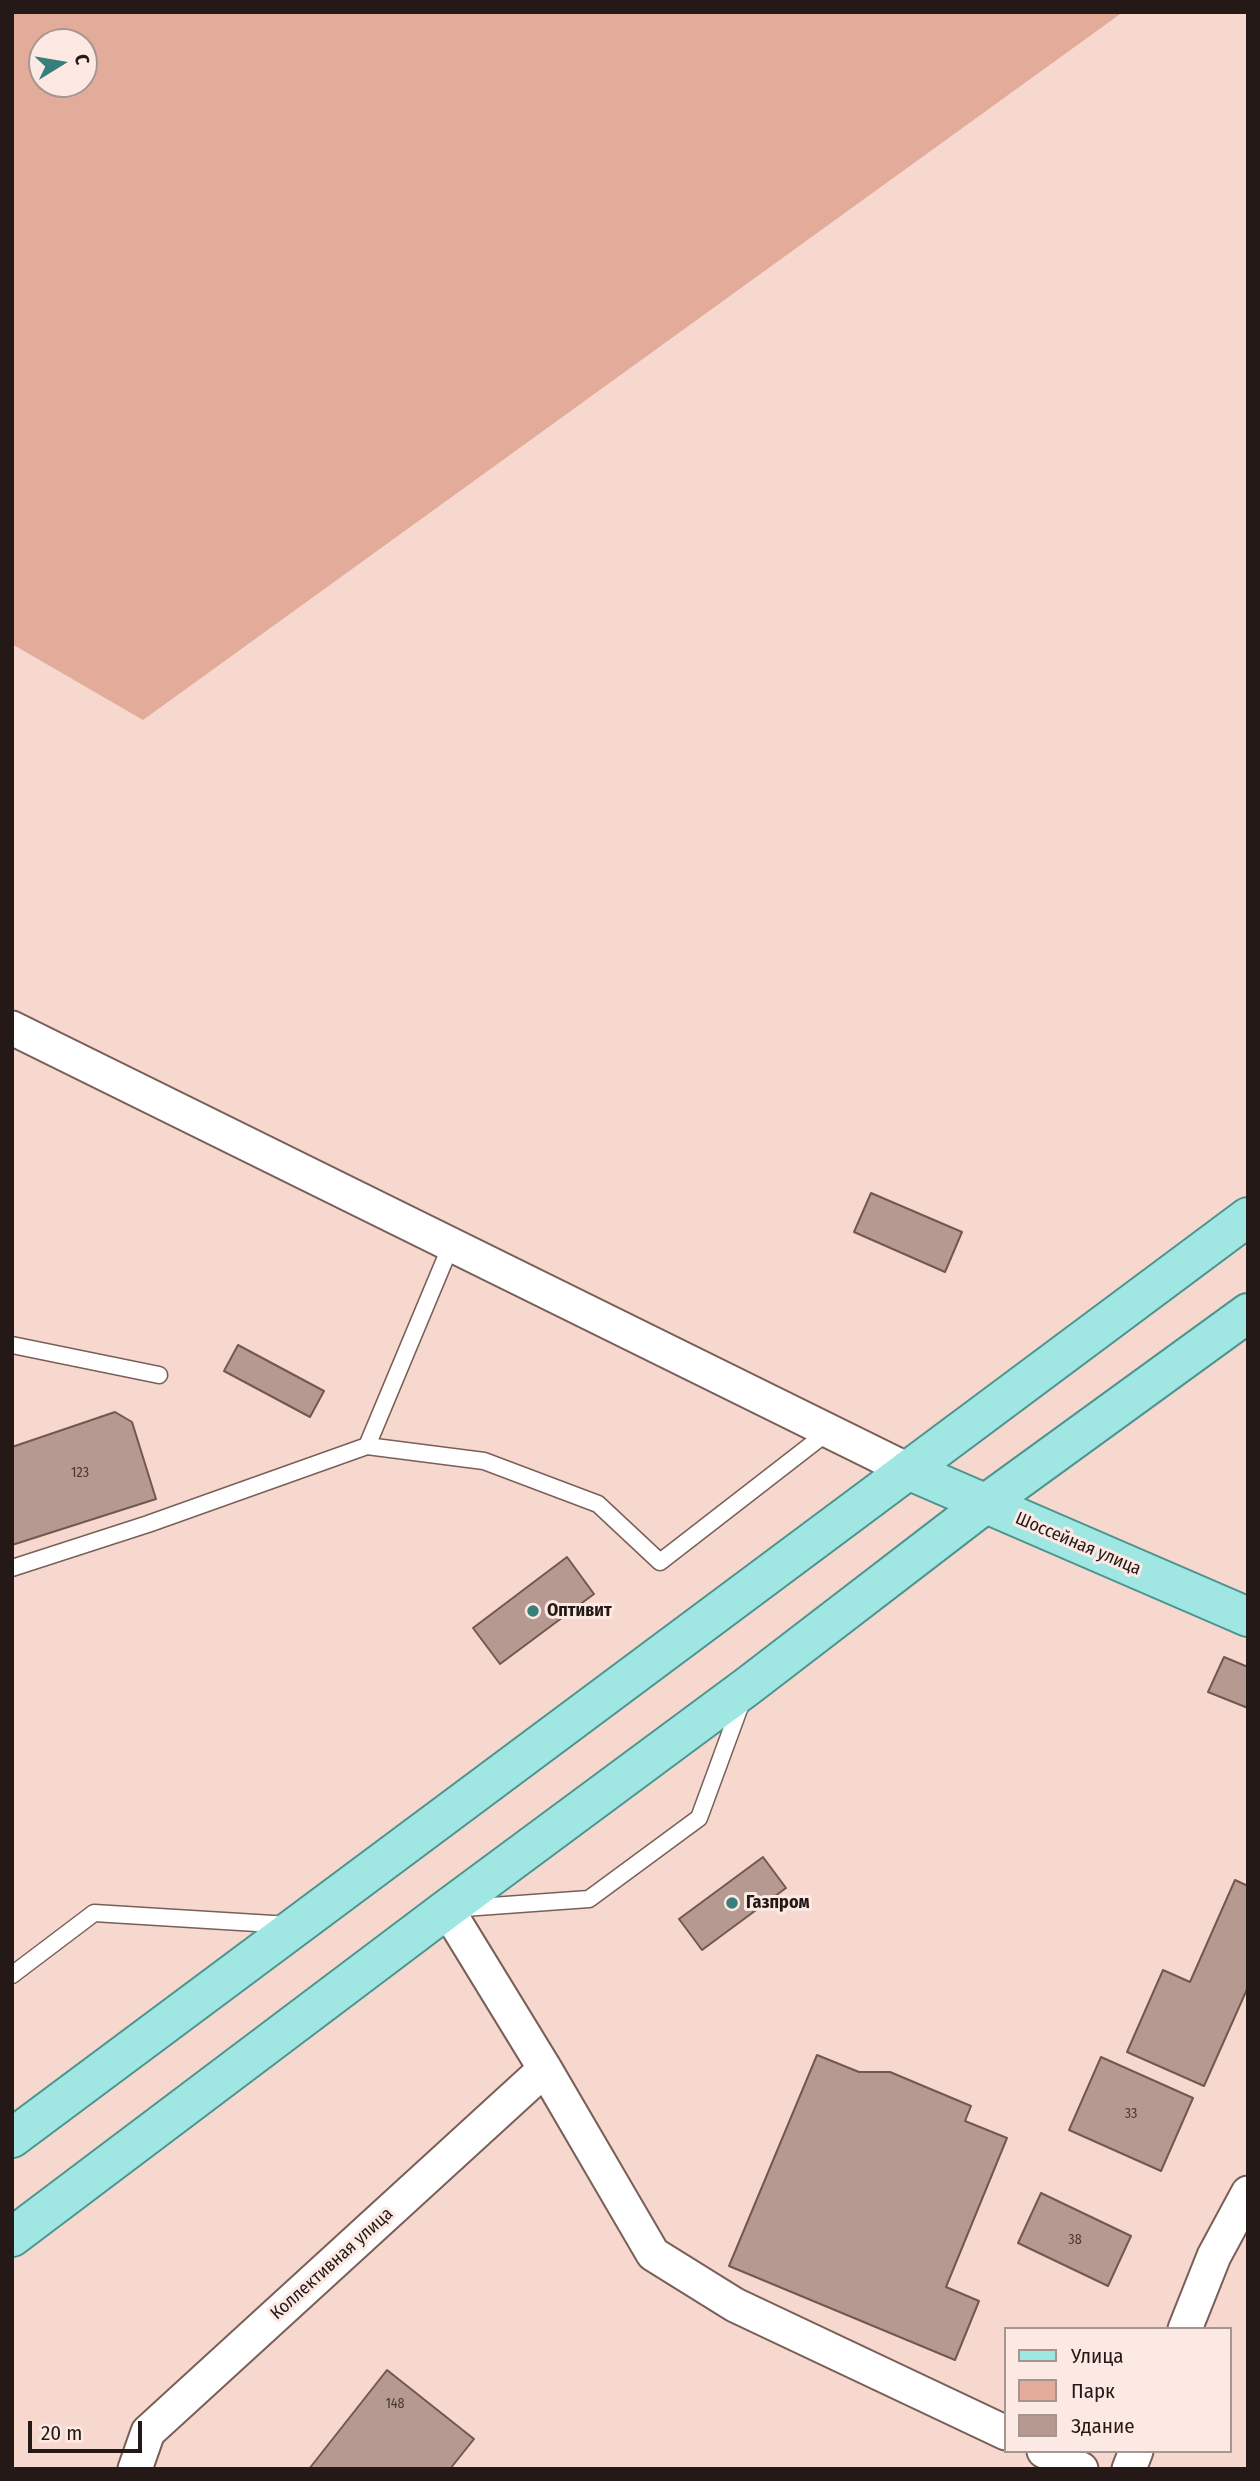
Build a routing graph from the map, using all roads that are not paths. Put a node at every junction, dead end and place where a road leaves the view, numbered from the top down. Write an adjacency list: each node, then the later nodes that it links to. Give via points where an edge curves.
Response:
1 (12, 1028): 3 (street)
2 (1248, 1217): 9 (main road)
3 (451, 1245): 7 (street); 8 (lane)
4 (1248, 1313): 10 (main road)
5 (12, 1345): 6 (lane)
6 (159, 1375)
7 (829, 1431): 8 (lane, via 660,1562 598,1504 484,1461); 9 (street)
8 (368, 1446): 11 (lane)
9 (908, 1470): 10 (main road, Шоссейная улица); 15 (main road)
10 (985, 1504): 12 (main road, Шоссейная улица); 13 (main road)
11 (12, 1568)
12 (1248, 1616)
13 (748, 1686): 14 (main road); 14 (lane, via 699,1818 589,1899)
14 (447, 1909): 17 (street); 20 (main road)
15 (295, 1925): 16 (lane, via 94,1913); 18 (main road)
16 (12, 1975)
17 (545, 2069): 22 (street, via 653,2255 735,2305); 24 (street, Коллективная улица, via 148,2431)
18 (12, 2138)
19 (1248, 2193): 21 (street, via 1214,2256)
20 (12, 2237)
21 (1186, 2327)
22 (1004, 2432)
23 (1049, 2453): 25 (street)
24 (135, 2469)
25 (1082, 2469)

